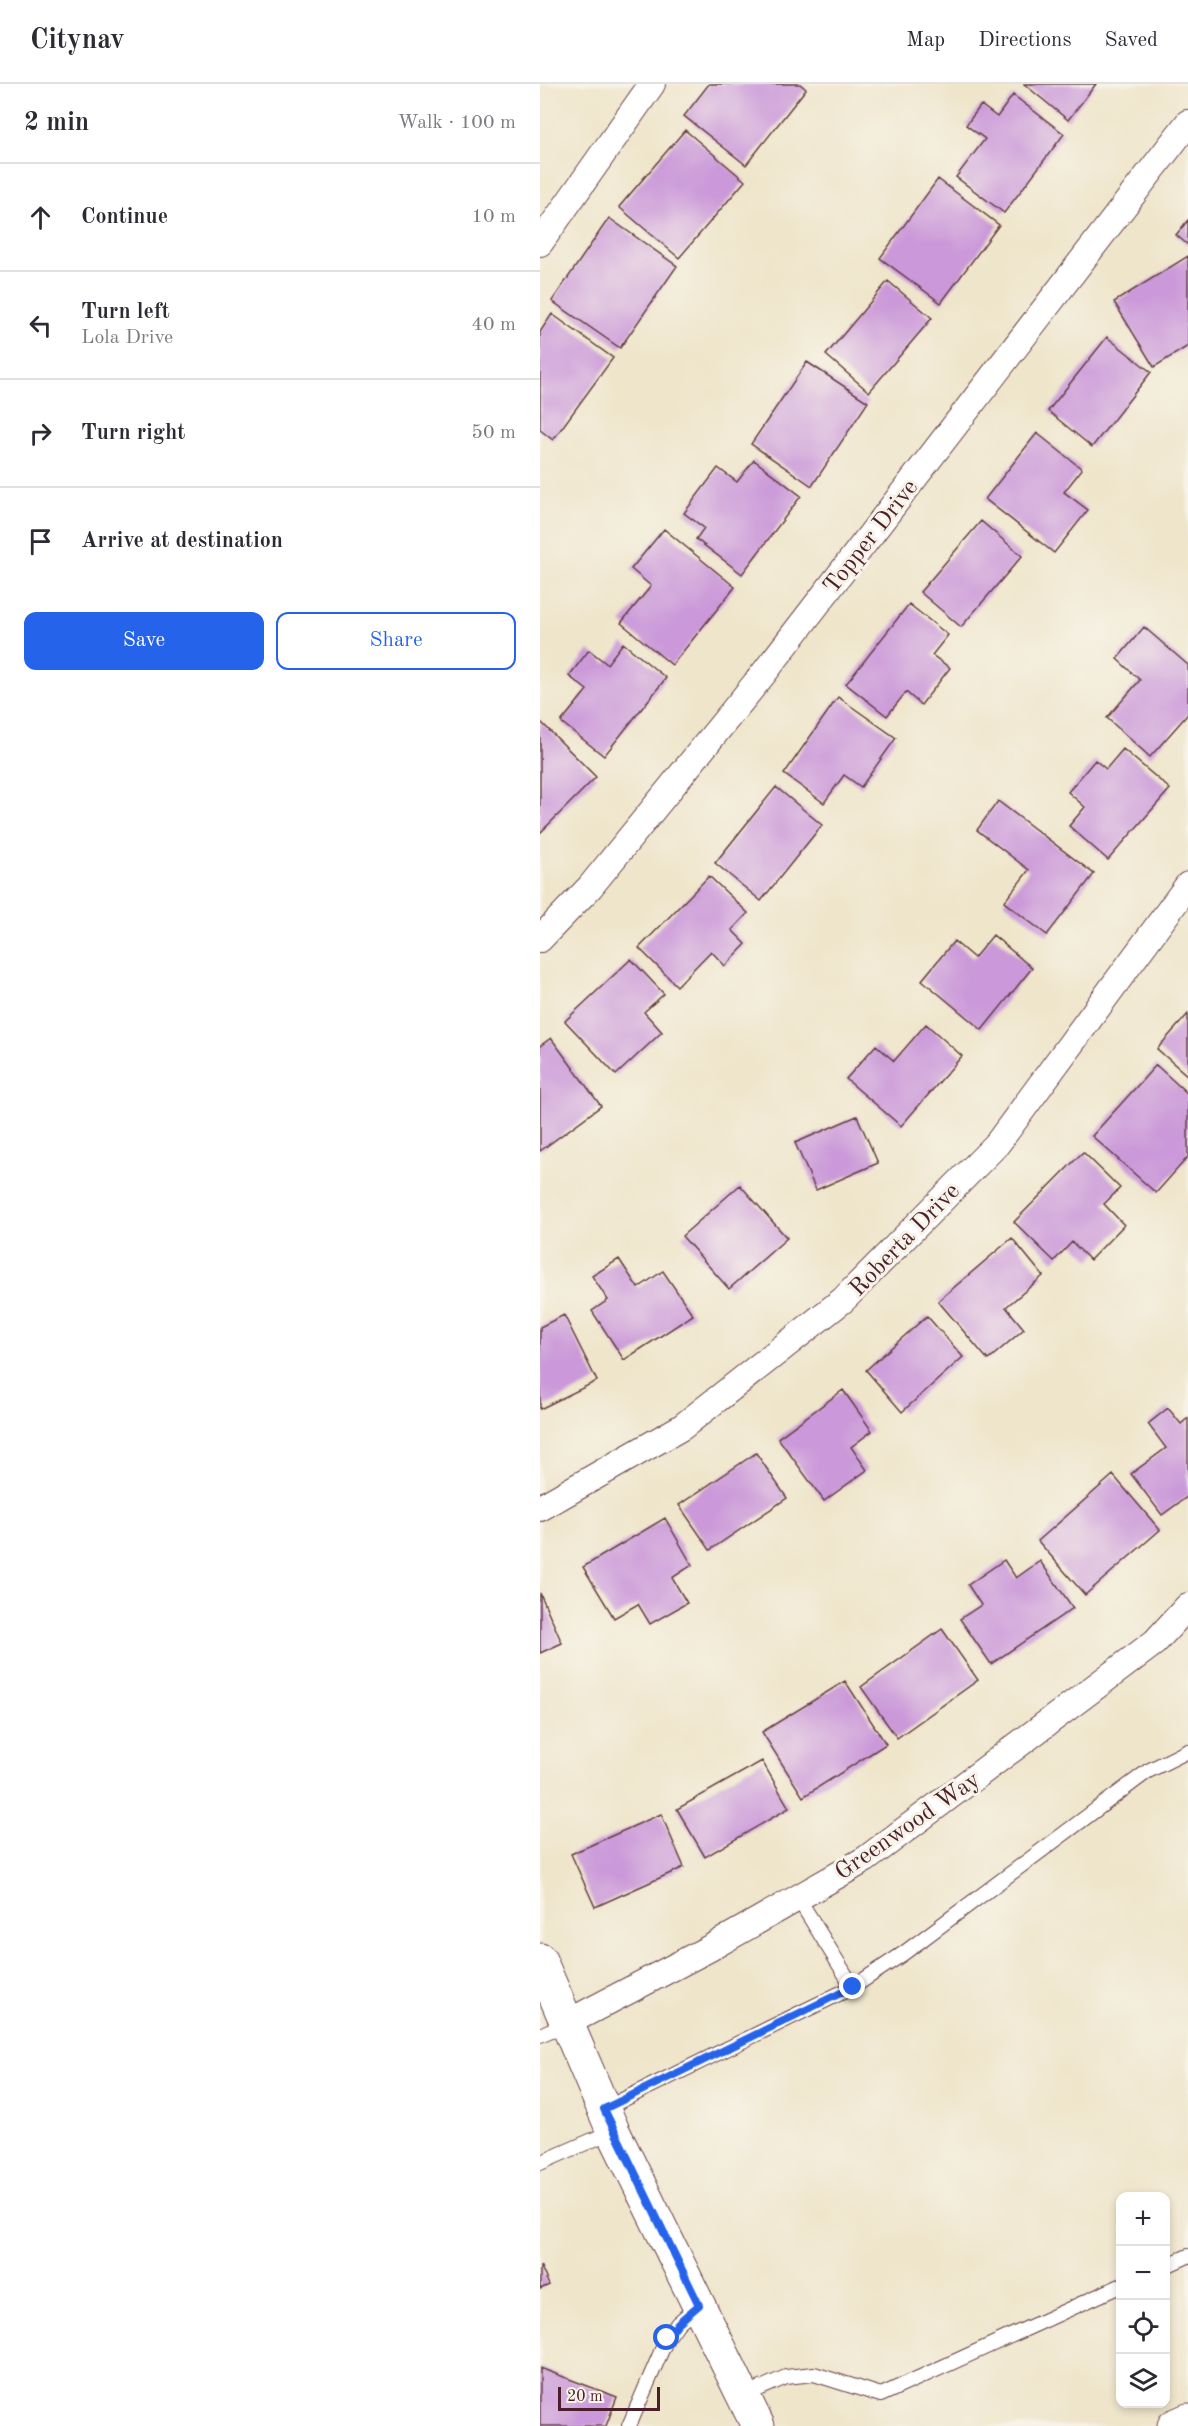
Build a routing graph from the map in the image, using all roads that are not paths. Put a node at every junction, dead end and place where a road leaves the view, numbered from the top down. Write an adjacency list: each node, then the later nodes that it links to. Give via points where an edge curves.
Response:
1 (652, 84): 3 (street)
2 (1188, 123): 5 (street, Topper Drive, via 764,674 590,887)
3 (540, 243)
4 (1188, 885): 6 (street, Roberta Drive, via 997,1144 843,1300 682,1427)
5 (540, 939)
6 (540, 1508)
7 (1188, 1606): 9 (street, Greenwood Way, via 1155,1642 875,1852)
8 (1188, 1751): 11 (lane, via 1148,1771)
9 (798, 1898): 11 (lane); 12 (street, Greenwood Way)
10 (540, 1960): 12 (street)
11 (853, 1987): 13 (lane)
12 (553, 2029): 13 (street)
13 (608, 2120): 14 (lane); 18 (street)
14 (540, 2163)
15 (1188, 2256): 16 (lane)
16 (1170, 2264)
17 (1116, 2288): 19 (lane, via 881,2395 814,2374 786,2377)
18 (699, 2305): 19 (street); 21 (lane, via 667,2338)
19 (743, 2396): 22 (street)
20 (1188, 2420): 23 (street)
21 (629, 2426)
22 (758, 2426)
23 (1174, 2426)

